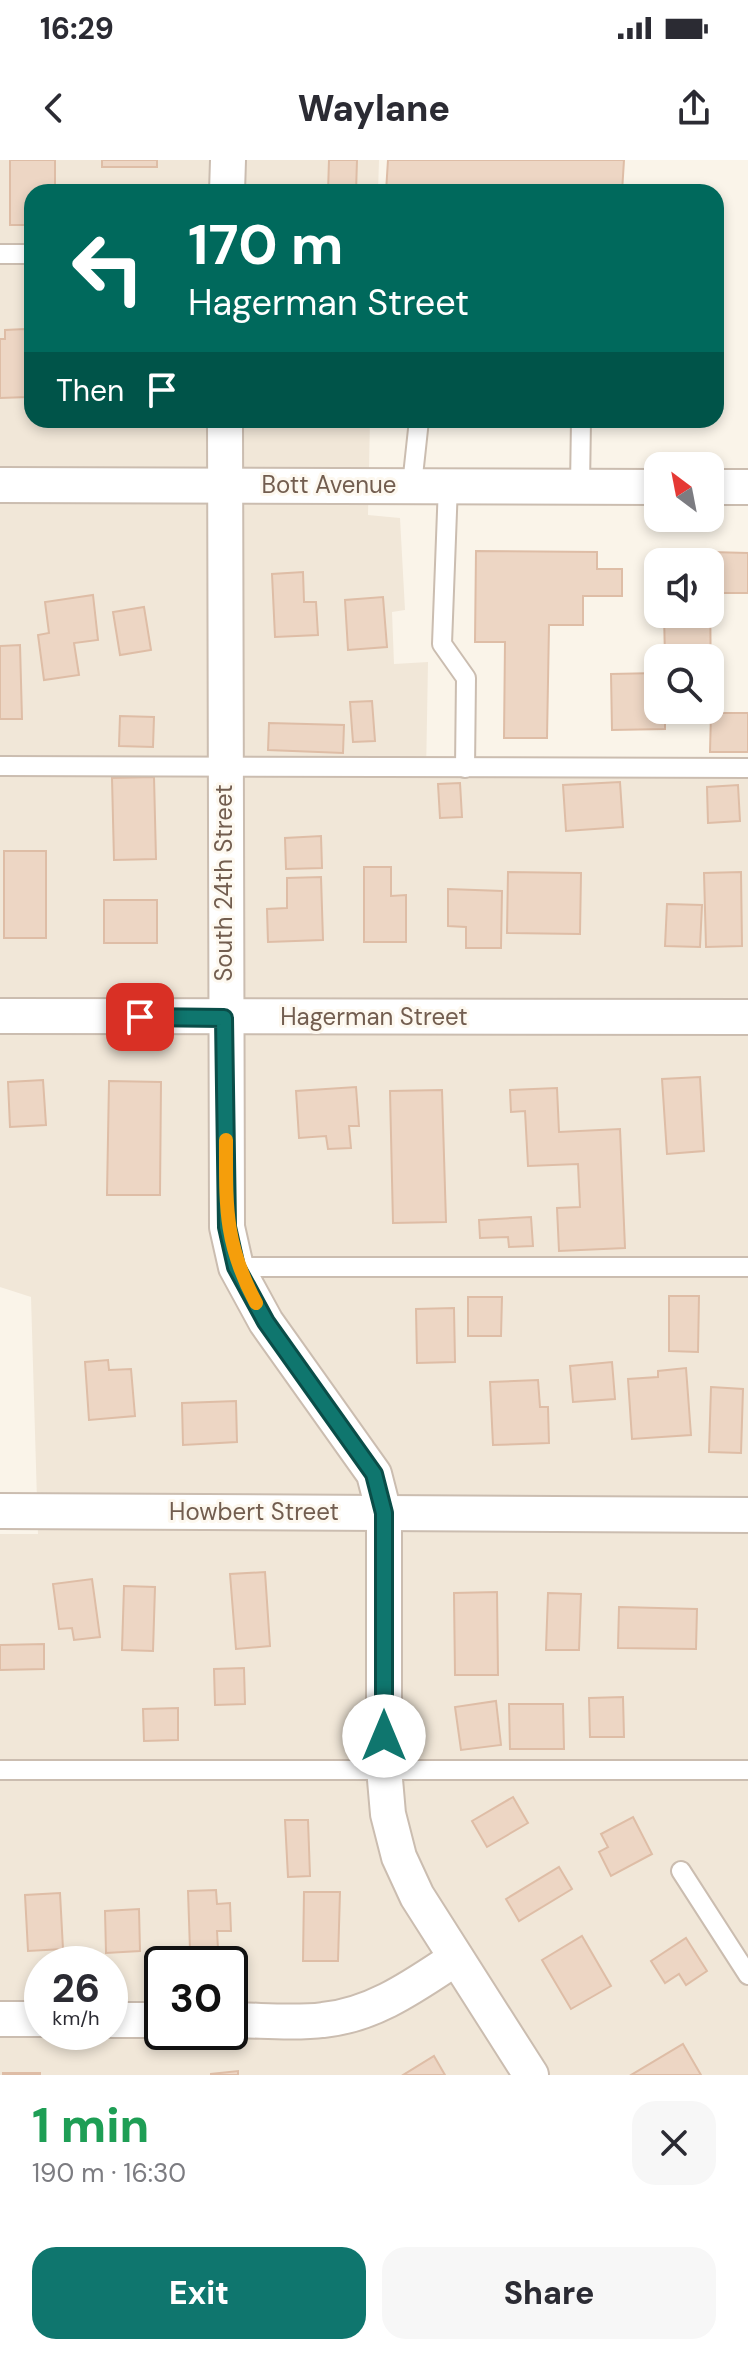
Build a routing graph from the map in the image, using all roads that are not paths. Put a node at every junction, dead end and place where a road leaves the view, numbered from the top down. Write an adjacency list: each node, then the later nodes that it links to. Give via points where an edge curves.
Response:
1 (228, 160): 2 (street)
2 (227, 184)
3 (0, 254): 4 (lane)
4 (24, 254)
5 (225, 428): 8 (street, South 24th Street)
6 (418, 428): 10 (lane)
7 (581, 428): 12 (lane)
8 (224, 484): 9 (street, Bott Avenue); 10 (street, Bott Avenue); 17 (street, South 24th Street)
9 (0, 485)
10 (412, 485): 11 (street, Bott Avenue)
11 (448, 485): 12 (street, Bott Avenue); 18 (lane, via 442,644 466,678)
12 (580, 486): 13 (street, Bott Avenue)
13 (644, 487)
14 (724, 487): 15 (street)
15 (748, 487)
16 (0, 766): 17 (lane)
17 (224, 767): 18 (lane); 22 (street, South 24th Street)
18 (465, 768): 19 (lane)
19 (748, 768)
20 (0, 1016): 22 (street, Hagerman Street)
21 (748, 1017): 22 (street, Hagerman Street)
22 (224, 1018): 23 (street, South 24th Street, via 227,1227)
23 (236, 1267): 24 (lane); 26 (street, South 24th Street, via 266,1322 374,1474)
24 (748, 1267)
25 (0, 1511): 26 (street, Howbert Street)
26 (384, 1513): 27 (street, Howbert Street); 28 (street, South 24th Street)
27 (748, 1515)
28 (384, 1768): 29 (lane); 30 (lane); 32 (street, South 24th Street, via 399,1857)
29 (0, 1770)
30 (748, 1770)
31 (681, 1871): 33 (lane)
32 (456, 1958): 36 (street, via 393,1999 359,2011 324,2020); 37 (street, South 24th Street)
33 (748, 1975)
34 (0, 2019): 35 (street)
35 (24, 2019)
36 (248, 2020)
37 (531, 2075)

